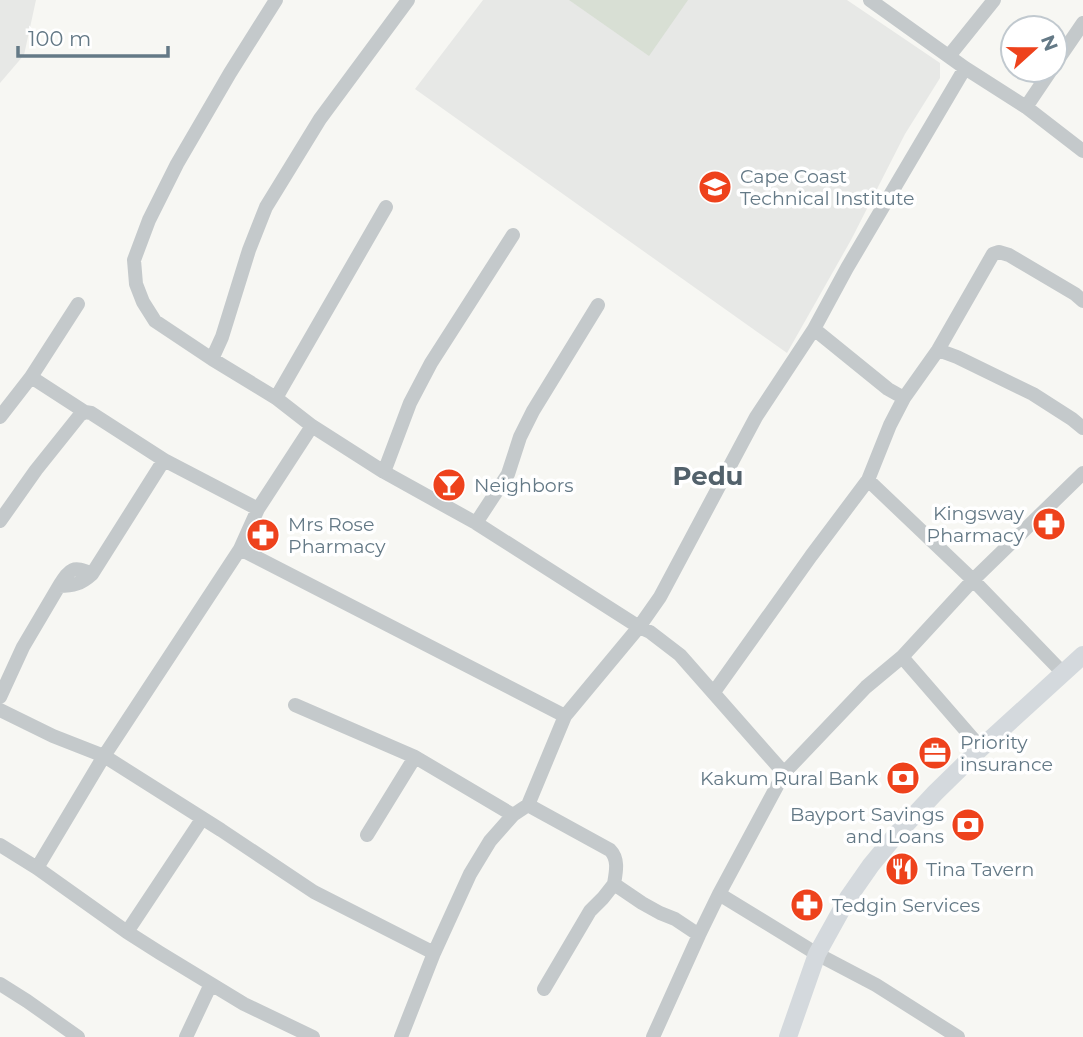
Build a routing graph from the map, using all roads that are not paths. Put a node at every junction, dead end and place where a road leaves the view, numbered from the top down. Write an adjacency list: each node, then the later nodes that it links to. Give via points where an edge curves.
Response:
1 (275, 0): 19 (street, via 177,164 134,260 136,284 155,321)
2 (408, 0): 19 (street, via 320,119 266,207)
3 (870, 0): 7 (street)
4 (994, 0): 7 (street)
5 (1083, 23): 6 (street)
6 (1069, 44)
7 (949, 56): 8 (street)
8 (965, 68): 10 (street); 17 (street)
9 (1042, 84): 10 (street)
10 (1026, 107): 11 (street)
11 (1083, 151)
12 (386, 207): 21 (street)
13 (513, 235): 28 (street, via 431,363)
14 (1083, 301): 18 (street, via 1009,255 993,254)
15 (78, 304): 20 (street)
16 (598, 305): 33 (street, via 533,411 509,474)
17 (814, 329): 22 (street); 36 (street, via 756,417 660,597)
18 (938, 350): 22 (street); 26 (street, via 1033,394)
19 (212, 359): 21 (street)
20 (30, 377): 23 (street); 24 (street)
21 (276, 398): 25 (street)
22 (904, 398): 30 (street)
23 (85, 412): 27 (street); 32 (street)
24 (0, 417)
25 (312, 426): 28 (street); 31 (street)
26 (1083, 428)
27 (164, 460): 31 (street); 41 (street, via 92,574 74,586 59,586)
28 (384, 472): 33 (street)
29 (1083, 473): 35 (street)
30 (868, 480): 35 (street); 40 (street)
31 (258, 509): 34 (street)
32 (0, 521)
33 (476, 523): 36 (street)
34 (240, 549): 44 (street); 46 (street)
35 (974, 580): 38 (street); 39 (street)
36 (639, 627): 40 (street, via 680,654); 44 (street)
37 (1083, 655): 39 (main road)
38 (902, 657): 45 (street); 48 (street, via 866,687)
39 (1063, 673): 45 (main road)
40 (714, 692): 48 (street)
41 (0, 697)
42 (295, 705): 47 (street)
43 (0, 710): 46 (street)
44 (565, 716): 49 (street)
45 (981, 748): 60 (main road, via 871,865)
46 (103, 756): 51 (street); 54 (street)
47 (415, 757): 50 (street); 52 (street)
48 (784, 773): 56 (street)
49 (528, 806): 50 (street); 55 (street, via 610,850 615,855)
50 (513, 815): 59 (street, via 470,874)
51 (202, 819): 57 (street); 59 (street, via 314,892)
52 (368, 835)
53 (0, 845): 54 (street)
54 (37, 868): 57 (street)
55 (614, 884): 58 (street); 63 (street, via 590,911)
56 (719, 894): 58 (street); 60 (street)
57 (127, 932): 62 (street)
58 (699, 935): 68 (street)
59 (434, 953): 67 (street)
60 (817, 954): 69 (main road); 70 (street)
61 (0, 984): 64 (street)
62 (211, 984): 65 (street); 66 (street)
63 (544, 989)
64 (78, 1037)
65 (186, 1037)
66 (313, 1037)
67 (401, 1037)
68 (653, 1037)
69 (788, 1037)
70 (958, 1037)

